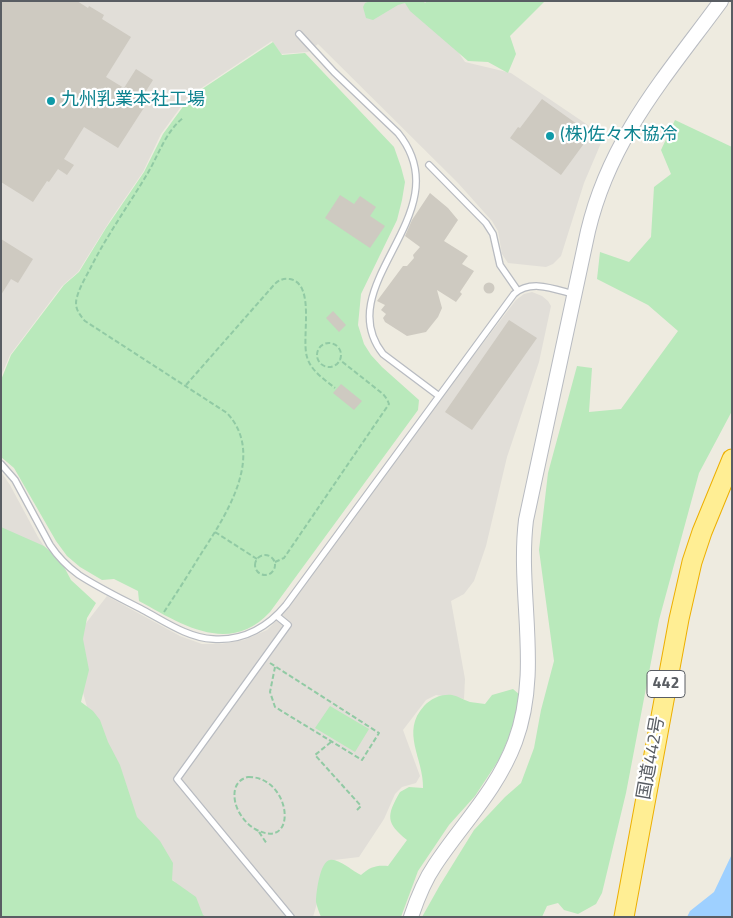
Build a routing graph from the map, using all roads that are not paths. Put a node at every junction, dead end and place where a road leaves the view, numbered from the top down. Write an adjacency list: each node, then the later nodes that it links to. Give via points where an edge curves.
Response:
1 (720, 1): 5 (street, via 640,111 613,158 592,215)
2 (299, 34): 6 (lane, via 398,133 410,154 417,184 414,202 372,294 370,324 383,354)
3 (429, 165): 4 (lane, via 489,226 500,265)
4 (518, 291): 5 (lane, via 541,286); 6 (lane)
5 (575, 294): 11 (street, via 526,520 523,573 528,664 522,720 501,774 435,865)
6 (439, 396): 9 (lane)
7 (732, 459): 12 (highway, 国道442号 / 442, via 702,532 678,619)
8 (1, 464): 9 (lane, via 15,480 57,555 90,582 200,637 240,636 264,627)
9 (277, 616): 10 (lane, via 288,624 177,780)
10 (291, 917)
11 (411, 917)
12 (624, 917)

